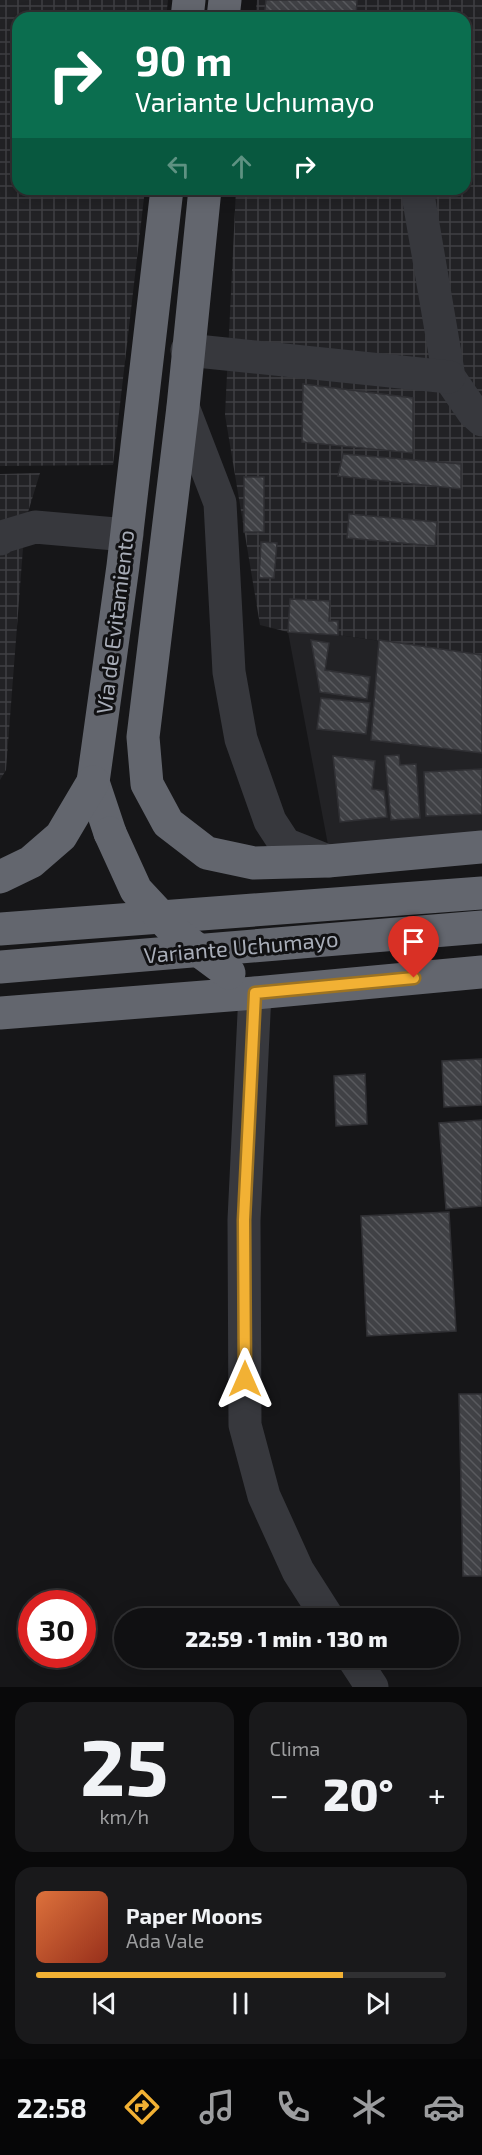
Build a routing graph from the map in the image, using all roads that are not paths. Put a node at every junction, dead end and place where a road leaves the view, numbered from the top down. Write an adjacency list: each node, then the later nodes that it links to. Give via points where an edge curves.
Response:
1 (166, 195): 8 (highway, Vía de Evitamiento)
2 (204, 195): 4 (highway, Vía de Evitamiento)
3 (418, 195): 5 (street)
4 (188, 350): 5 (street); 6 (highway, Vía de Evitamiento)
5 (449, 377): 7 (street)
6 (183, 408): 12 (street, Vía de Evitamiento, via 220,503 229,672 241,739 270,821 285,844); 12 (highway, Vía de Evitamiento, via 142,737 147,784 168,823 207,853 254,863)
7 (482, 420)
8 (127, 535): 9 (street, via 35,527); 10 (highway, Vía de Evitamiento)
9 (0, 539)
10 (93, 782): 13 (highway, via 61,836 32,862); 19 (highway, Vía de Evitamiento, bridge, via 110,833 136,890 178,935)
11 (482, 848): 12 (highway)
12 (328, 861)
13 (0, 877)
14 (482, 892): 16 (highway, Variante Uchumayo)
15 (482, 927): 17 (highway, Variante Uchumayo)
16 (0, 929)
17 (0, 967)
18 (482, 972): 19 (highway, Variante Uchumayo)
19 (255, 993): 20 (highway, Variante Uchumayo); 21 (street, via 244,1220 245,1425 264,1496 298,1571)
20 (0, 1013)
21 (322, 1608)
22 (360, 1668): 23 (street)
23 (372, 1687)

